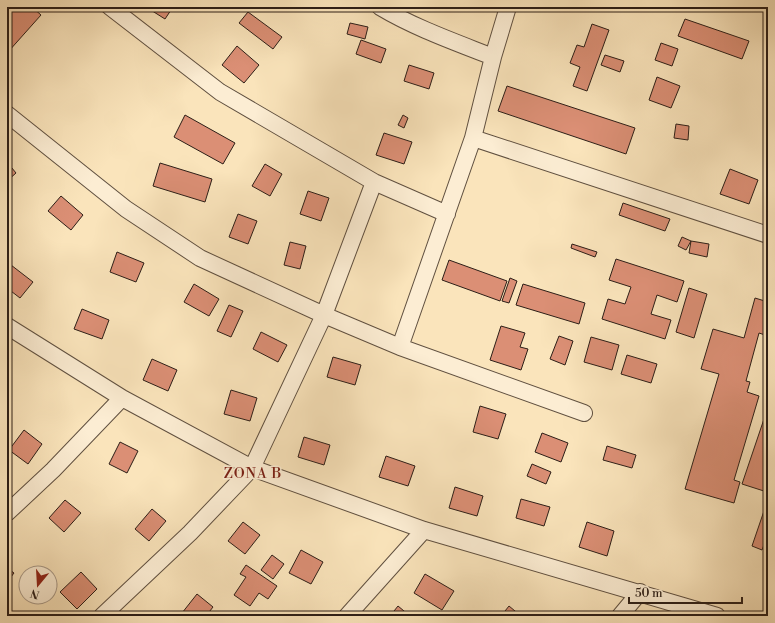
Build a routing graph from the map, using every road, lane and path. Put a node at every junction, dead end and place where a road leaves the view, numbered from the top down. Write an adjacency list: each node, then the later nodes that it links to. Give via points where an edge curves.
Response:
1 (110, 7): 7 (street, via 220,92)
2 (380, 7): 4 (street)
3 (508, 7): 4 (street)
4 (493, 57): 6 (street)
5 (7, 114): 10 (street, via 126,209 200,258)
6 (473, 138): 8 (street); 9 (street)
7 (374, 182): 8 (street); 10 (street)
8 (447, 214): 12 (street)
9 (768, 235)
10 (324, 315): 12 (street); 15 (street)
11 (7, 325): 13 (street)
12 (400, 347): 14 (street)
13 (122, 398): 15 (street); 16 (street)
14 (584, 413)
15 (252, 468): 17 (street); 19 (street, via 190,533)
16 (7, 514)
17 (424, 530): 18 (street); 20 (street)
18 (640, 592): 21 (street); 22 (street)
19 (102, 616)
20 (347, 616)
21 (620, 616)
22 (717, 616)

